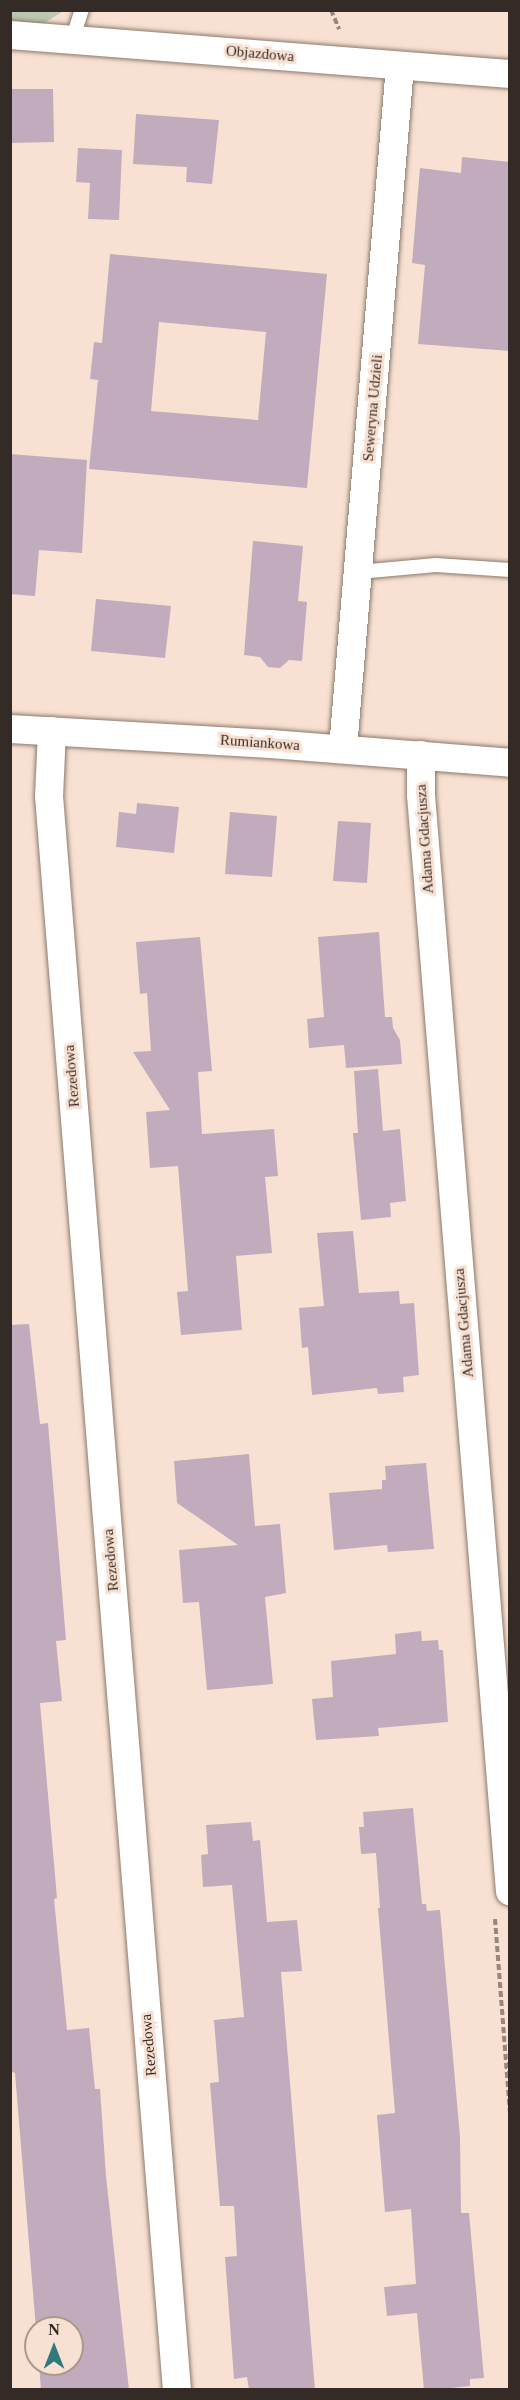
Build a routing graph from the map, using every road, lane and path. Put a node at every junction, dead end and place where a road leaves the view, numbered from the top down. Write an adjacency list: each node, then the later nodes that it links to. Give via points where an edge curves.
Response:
1 (82, 10): 3 (lane)
2 (10, 35): 3 (street, Objazdowa)
3 (72, 40): 4 (street, Objazdowa)
4 (400, 66): 5 (street, Objazdowa); 7 (street, Seweryna Udzieli)
5 (510, 74)
6 (510, 570): 7 (lane, via 436,564)
7 (359, 572): 10 (street, Seweryna Udzieli)
8 (10, 729): 9 (street, Rumiankowa)
9 (51, 731): 10 (street, Rumiankowa); 15 (street, Rezedowa, via 49,796)
10 (343, 749): 11 (street, Rumiankowa)
11 (421, 755): 12 (street, Rumiankowa); 13 (street, Adama Gdacjusza, via 421,795)
12 (510, 763)
13 (505, 1785): 14 (street, Adama Gdacjusza)
14 (510, 1891)
15 (177, 2390)

